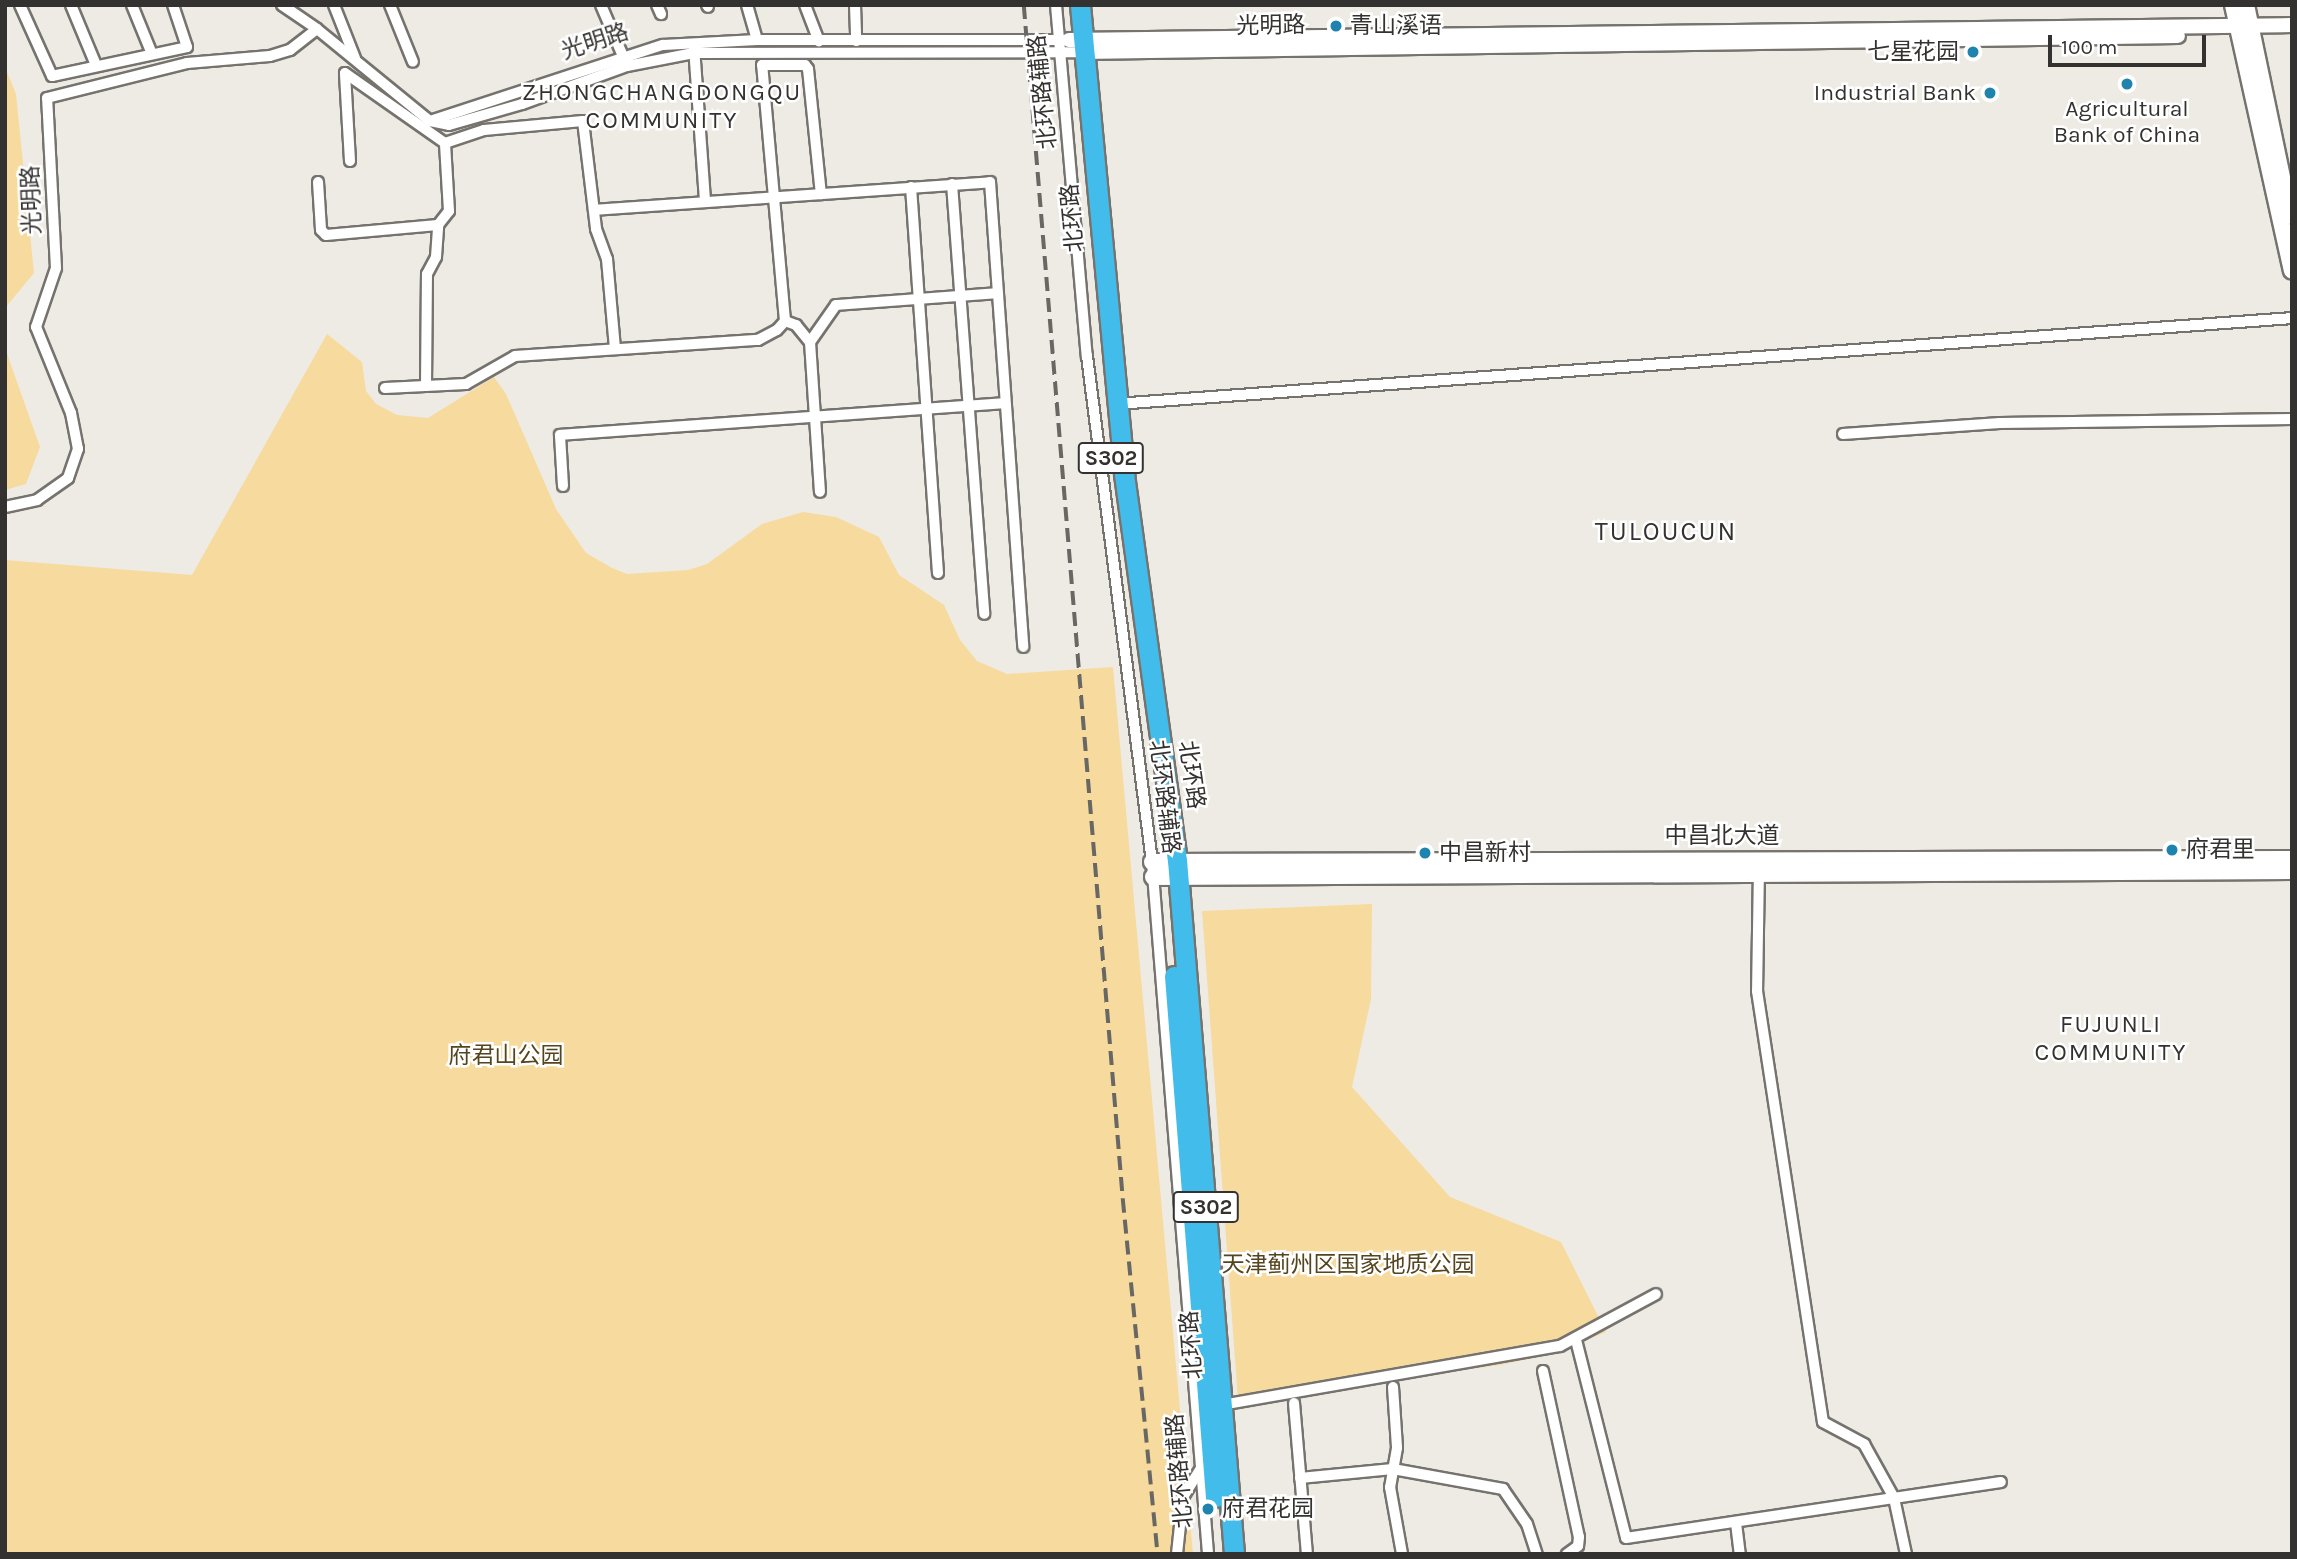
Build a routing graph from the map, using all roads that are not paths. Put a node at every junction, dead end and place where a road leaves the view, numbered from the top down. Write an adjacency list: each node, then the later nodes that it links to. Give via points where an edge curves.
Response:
1 (20, 5): 32 (street, via 52,76)
2 (71, 5): 32 (street)
3 (132, 5): 27 (street)
4 (173, 5): 27 (street, via 187,47)
5 (282, 5): 17 (street)
6 (334, 5): 30 (street)
7 (390, 5): 31 (street)
8 (601, 5): 29 (street)
9 (747, 5): 22 (street)
10 (806, 5): 25 (street)
11 (855, 5): 23 (street)
12 (1056, 5): 26 (street, 北环路辅路)
13 (1067, 5): 26 (highway, 北环路 / S302)
14 (1080, 5): 26 (highway, 北环路 / S302)
15 (2233, 5): 20 (main road)
16 (2246, 5): 20 (main road)
17 (295, 10): 19 (street)
18 (2292, 25): 20 (street, 光明路)
19 (317, 29): 30 (street); 64 (street, 光明路, via 290,50 270,56 187,63 47,98 56,268 36,327 71,413 78,449 68,478 37,500)
20 (2245, 30): 21 (street, 光明路); 26 (street, 光明路); 43 (main road); 45 (main road)
21 (2292, 34)
22 (757, 40): 24 (street, 光明路); 25 (street, 光明路)
23 (856, 40): 25 (street, 光明路); 26 (street, 光明路)
24 (694, 41): 28 (street); 29 (street, 光明路)
25 (819, 41)
26 (1070, 46): 28 (street, 光明路); 56 (highway, 北环路 / S302); 70 (highway, 北环路 / S302, via 1113,476)
27 (152, 54): 32 (street)
28 (694, 54): 33 (street, 光明路, via 627,66 449,125); 41 (street)
29 (623, 56): 33 (street, 光明路)
30 (356, 60): 33 (street)
31 (413, 62)
32 (96, 65)
33 (430, 121)
34 (445, 143): 35 (street, via 345,73); 42 (street, via 484,130 583,121); 44 (street, via 449,211)
35 (350, 161)
36 (318, 181): 44 (street, via 321,230 326,235)
37 (952, 184): 38 (street); 46 (street, via 990,181); 47 (street)
38 (911, 187): 39 (street); 48 (street)
39 (821, 194): 40 (street); 40 (street, via 808,69 806,65 762,65)
40 (773, 197): 41 (street); 50 (street)
41 (705, 202): 42 (street)
42 (594, 210): 52 (street, via 607,259)
43 (2292, 221)
44 (438, 225): 53 (street, via 436,257 427,274)
45 (2292, 271)
46 (998, 293): 47 (street); 55 (street)
47 (960, 296): 48 (street); 57 (street)
48 (919, 299): 51 (street, via 836,305); 58 (street)
49 (2292, 318): 56 (street)
50 (785, 321): 51 (street, via 796,325); 52 (street, via 758,340)
51 (810, 342): 59 (street)
52 (615, 349): 53 (street, via 515,356 466,384)
53 (426, 386): 54 (street)
54 (385, 388)
55 (1005, 403): 57 (street); 67 (street)
56 (1116, 404): 70 (highway, 北环路 / S302)
57 (968, 406): 58 (street); 66 (street)
58 (926, 408): 59 (street); 65 (street)
59 (815, 417): 62 (street, via 560,435); 63 (street)
60 (2292, 419): 61 (street, via 2000,423)
61 (1843, 434)
62 (563, 486)
63 (820, 492)
64 (5, 507)
65 (938, 573)
66 (984, 614)
67 (1023, 647)
68 (2292, 859): 69 (main road, 中昌北大道)
69 (1759, 865): 70 (main road, 中昌北大道); 71 (main road, 中昌北大道); 82 (street, via 1757,990 1823,1423 1864,1444)
70 (1165, 868): 78 (highway, 北环路 / S302); 88 (highway, 北环路 / S302)
71 (2292, 871)
72 (1656, 1294): 73 (street)
73 (1576, 1340): 77 (street, via 1538,1351); 83 (street, via 1626,1538)
74 (1543, 1371): 84 (street)
75 (1393, 1387): 79 (street, via 1396,1448)
76 (1294, 1403): 80 (street)
77 (1227, 1404)
78 (1206, 1462): 85 (street, via 1183,1497); 86 (street, 北环路辅路); 87 (highway, 北环路 / S302)
79 (1392, 1469): 80 (street); 90 (street, via 1390,1487); 91 (street, via 1503,1489 1527,1524)
80 (1300, 1478): 89 (street)
81 (2001, 1482): 82 (street)
82 (1894, 1498): 83 (street); 94 (street)
83 (1736, 1523): 93 (street)
84 (1581, 1550): 92 (street)
85 (1177, 1554)
86 (1208, 1554)
87 (1221, 1554)
88 (1234, 1554)
89 (1307, 1554)
90 (1402, 1554)
91 (1537, 1554)
92 (1567, 1554)
93 (1740, 1554)
94 (1906, 1554)

